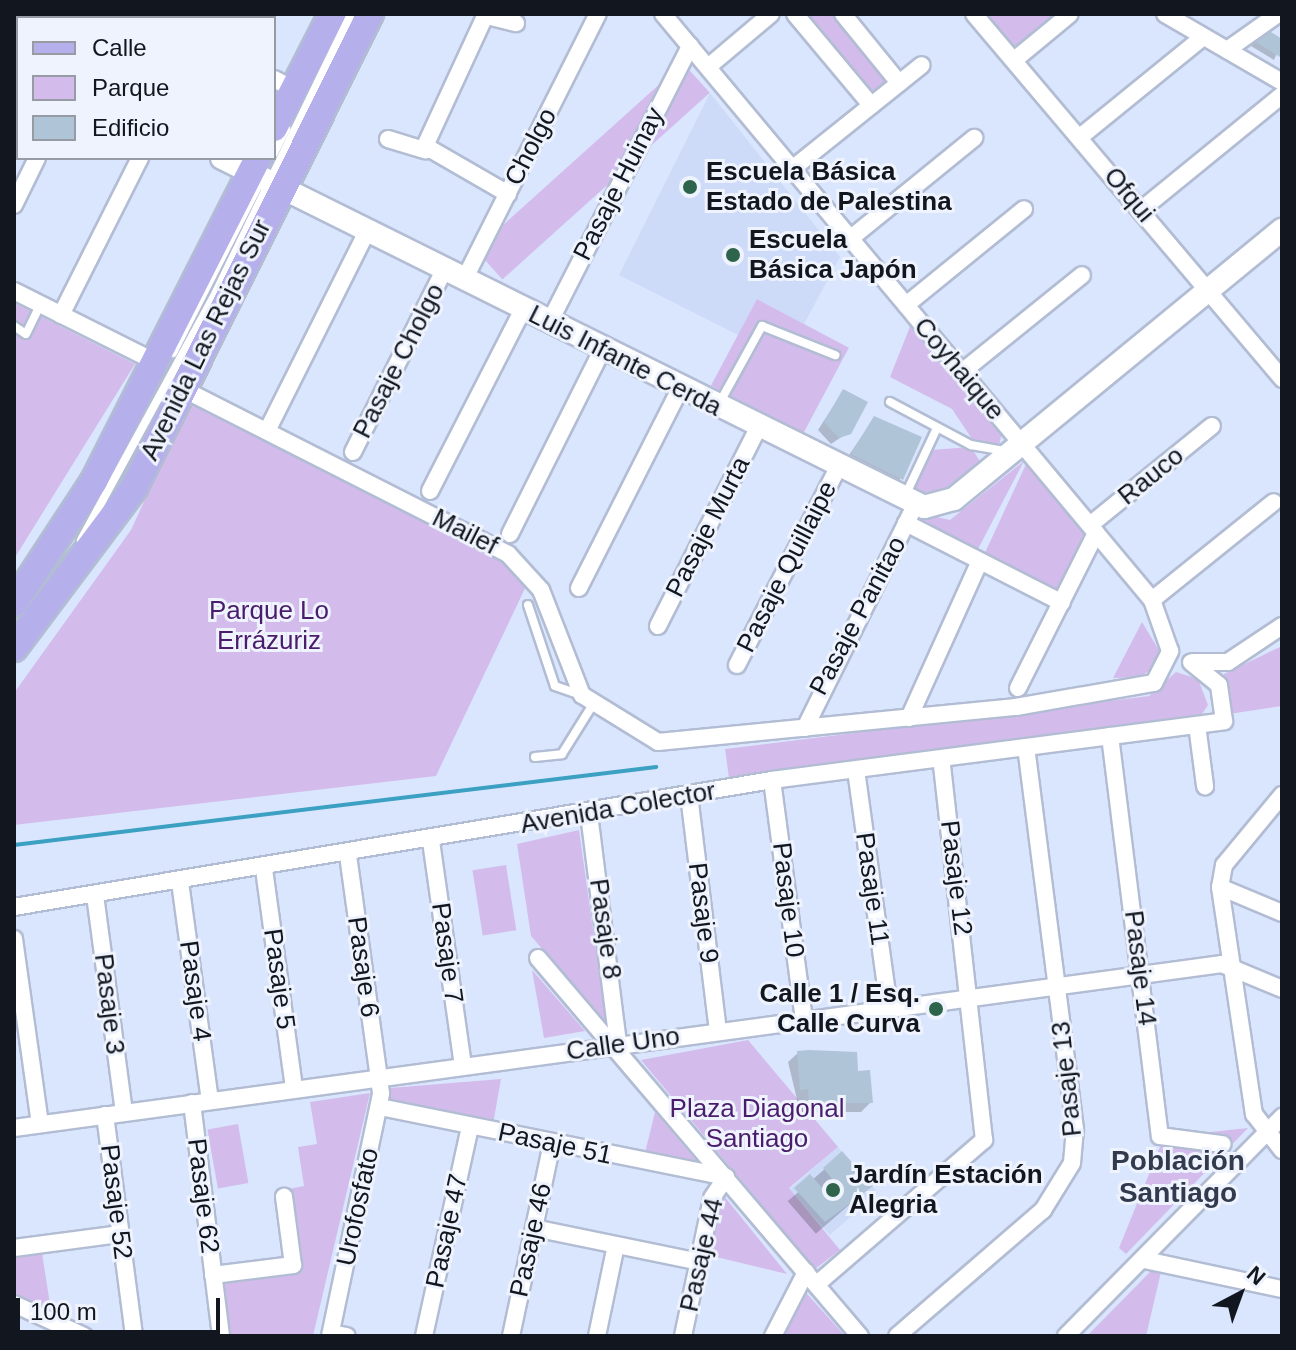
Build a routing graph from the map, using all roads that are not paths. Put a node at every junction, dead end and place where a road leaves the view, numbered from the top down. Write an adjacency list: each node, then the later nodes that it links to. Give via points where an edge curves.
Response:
1 (332, 14): 24 (main road)
2 (344, 14): 31 (lane)
3 (351, 14): 33 (lane)
4 (370, 14): 34 (main road, Avenida Las Rejas Sur)
5 (598, 14): 40 (street, Cholgo)
6 (663, 14): 17 (street, Coyhaique)
7 (771, 14): 21 (street)
8 (795, 14): 26 (street)
9 (843, 14): 23 (street)
10 (974, 14): 19 (street, Ofqui)
11 (1070, 14): 19 (street)
12 (1165, 14): 16 (street)
13 (1278, 14): 18 (street)
14 (486, 15): 15 (street); 32 (street)
15 (516, 23)
16 (1203, 37): 18 (street); 28 (street)
17 (690, 46): 21 (street, Coyhaique); 55 (street, Pasaje Huinay)
18 (1227, 50): 22 (street)
19 (1018, 57): 28 (street, Ofqui)
20 (922, 65): 23 (street)
21 (708, 67): 38 (street, Coyhaique)
22 (1282, 82)
23 (899, 83): 26 (street)
24 (284, 84): 27 (main road)
25 (1282, 95): 43 (street)
26 (871, 105): 38 (street)
27 (276, 119)
28 (1080, 137): 43 (street, Ofqui)
29 (974, 138): 46 (street)
30 (388, 139): 32 (street)
31 (276, 150)
32 (425, 150): 40 (street)
33 (276, 152)
34 (276, 155)
35 (36, 160): 41 (street)
36 (139, 160): 54 (street)
37 (229, 160): 39 (street, Luis Infante Cerda)
38 (792, 169): 46 (street, Coyhaique)
39 (266, 170): 45 (street, Luis Infante Cerda); 59 (main road, Avenida Las Rejas Sur); 62 (main road, Avenida Las Rejas Sur); 64 (lane, via 192,321); 85 (lane, via 165,390)
40 (508, 194): 47 (street, Cholgo)
41 (14, 205)
42 (1024, 209): 52 (street)
43 (1141, 210): 49 (street, Ofqui)
44 (1282, 230): 49 (street)
45 (367, 231): 47 (street, Luis Infante Cerda); 70 (street)
46 (851, 238): 52 (street, Coyhaique)
47 (454, 275): 53 (street, Luis Infante Cerda); 72 (street, Pasaje Cholgo)
48 (1082, 275): 60 (street)
49 (1208, 290): 61 (street, Ofqui); 71 (street)
50 (14, 291): 51 (street)
51 (40, 304): 54 (street); 56 (lane, via 26,334)
52 (906, 305): 60 (street, Coyhaique)
53 (523, 309): 55 (street, Luis Infante Cerda); 74 (street)
54 (61, 315): 59 (street)
55 (549, 323): 57 (street, Luis Infante Cerda)
56 (14, 326)
57 (602, 350): 63 (street, Luis Infante Cerda); 78 (street)
58 (835, 355): 66 (lane, via 762,326)
59 (154, 361): 64 (main road, Avenida Las Rejas Sur)
60 (962, 372): 71 (street, Coyhaique)
61 (1280, 372)
62 (183, 389): 70 (street, Mailef); 85 (main road, Avenida Las Rejas Sur, via 109,530)
63 (680, 389): 66 (street, Luis Infante Cerda); 80 (street)
64 (137, 400): 82 (main road, Avenida Las Rejas Sur, via 72,520)
65 (890, 402): 69 (lane)
66 (717, 407): 68 (street, Luis Infante Cerda)
67 (1212, 426): 77 (street, Rauco)
68 (758, 428): 73 (street, Luis Infante Cerda); 86 (street, Pasaje Murta)
69 (937, 428): 71 (lane); 76 (lane)
70 (267, 431): 93 (street, Mailef, via 508,554 541,590)
71 (1015, 447): 76 (street, via 948,503); 77 (street, Coyhaique)
72 (353, 452)
73 (838, 468): 76 (street, Luis Infante Cerda); 91 (street, Pasaje Quillaipe)
74 (430, 491)
75 (1274, 502): 81 (street)
76 (908, 510): 79 (street); 96 (street, Pasaje Panitao)
77 (1093, 529): 81 (street, Coyhaique); 83 (street)
78 (510, 534)
79 (980, 561): 83 (street); 94 (street)
80 (579, 588)
81 (1152, 600): 89 (street, Coyhaique, via 1168,631)
82 (14, 603)
83 (1062, 603): 92 (street)
84 (528, 605): 93 (lane, via 555,686)
85 (33, 624): 88 (main road, Avenida Las Rejas Sur)
86 (658, 626)
87 (1282, 626): 90 (street, via 1228,662)
88 (14, 648)
89 (1169, 661): 90 (street); 94 (street, Avenida Colector, via 1139,690)
90 (1191, 662): 95 (street, Avenida Colector, via 1219,685 1224,721)
91 (737, 665)
92 (1018, 688)
93 (587, 700): 96 (street, Avenida Colector, via 674,743); 99 (lane, via 562,754)
94 (909, 718): 96 (street, Avenida Colector)
95 (1197, 725): 97 (street, Avenida Colector); 103 (street)
96 (805, 728)
97 (1110, 736): 98 (street, Avenida Colector); 118 (street, Pasaje 14)
98 (1026, 747): 100 (street, Avenida Colector); 119 (street, Pasaje 13)
99 (535, 757)
100 (941, 759): 101 (street, Avenida Colector); 121 (street, Pasaje 12)
101 (856, 770): 102 (street, Avenida Colector); 122 (street, Pasaje 11)
102 (772, 780): 104 (street, Avenida Colector); 123 (street, Pasaje 10)
103 (1205, 786)
104 (689, 795): 106 (street, Avenida Colector); 124 (street, Pasaje 9)
105 (1282, 795): 111 (street, via 1224,865)
106 (589, 814): 107 (street, Avenida Colector); 125 (street, Pasaje 8)
107 (431, 841): 108 (street, Avenida Colector); 126 (street, Pasaje 7)
108 (348, 856): 109 (street, Avenida Colector); 127 (street, Pasaje 6)
109 (264, 869): 110 (street, Avenida Colector); 128 (street, Pasaje 5)
110 (180, 882): 112 (street, Avenida Colector); 129 (street, Pasaje 4)
111 (1220, 887): 114 (street); 117 (street)
112 (95, 895): 113 (street, Avenida Colector); 132 (street, Pasaje 3)
113 (14, 907)
114 (1282, 913)
115 (14, 939): 135 (street)
116 (538, 958): 125 (street)
117 (1233, 965): 118 (street, Calle Uno); 120 (street); 138 (street, via 1252,1105)
118 (1141, 975): 119 (street, Calle Uno); 140 (street, Pasaje 14, via 1160,1136)
119 (1056, 986): 121 (street, Calle Uno); 164 (street, Pasaje 13, via 1075,1129 1068,1174 1030,1223)
120 (1282, 989)
121 (967, 998): 122 (street, Calle Uno); 151 (street, Pasaje 12, via 984,1140)
122 (889, 1009): 123 (street, Calle Uno)
123 (804, 1020): 124 (street, Calle Uno)
124 (718, 1031): 125 (street, Calle Uno)
125 (618, 1045): 126 (street, Calle Uno); 142 (street)
126 (463, 1066): 127 (street, Calle Uno)
127 (379, 1078): 128 (street, Calle Uno); 154 (street, Urofosfato, via 379,1107)
128 (294, 1089): 129 (street, Calle Uno)
129 (210, 1101): 130 (street, Calle Uno)
130 (192, 1103): 132 (street, Calle Uno); 150 (street, Pasaje 62)
131 (385, 1108): 136 (street, Pasaje 51)
132 (124, 1113): 133 (street, Calle Uno)
133 (105, 1115): 135 (street, Calle Uno); 145 (street, Pasaje 52)
134 (1282, 1117): 138 (street)
135 (40, 1124): 137 (street, Calle Uno)
136 (470, 1126): 139 (street, Pasaje 51); 158 (street, Pasaje 47)
137 (14, 1128)
138 (1266, 1134): 141 (street); 148 (street)
139 (552, 1143): 142 (street, Pasaje 51); 144 (street, Pasaje 46)
140 (1222, 1144)
141 (1282, 1150)
142 (726, 1177): 149 (street, Pasaje 44, via 712,1198); 151 (street)
143 (284, 1197): 150 (street, via 293,1265)
144 (534, 1228): 146 (street); 159 (street, Pasaje 46)
145 (121, 1234): 147 (street); 156 (street, Pasaje 52)
146 (616, 1245): 149 (street); 160 (street)
147 (14, 1248)
148 (1145, 1260): 152 (street); 165 (street)
149 (699, 1262): 161 (street, Pasaje 44)
150 (213, 1275): 157 (street, Pasaje 62)
151 (811, 1278): 162 (street, via 783,1304); 163 (street)
152 (1282, 1289)
153 (14, 1304): 155 (street)
154 (336, 1335)
155 (84, 1336)
156 (134, 1336)
157 (221, 1336)
158 (424, 1336)
159 (511, 1336)
160 (597, 1336)
161 (683, 1336)
162 (773, 1336)
163 (860, 1336)
164 (897, 1336)
165 (1066, 1336)

